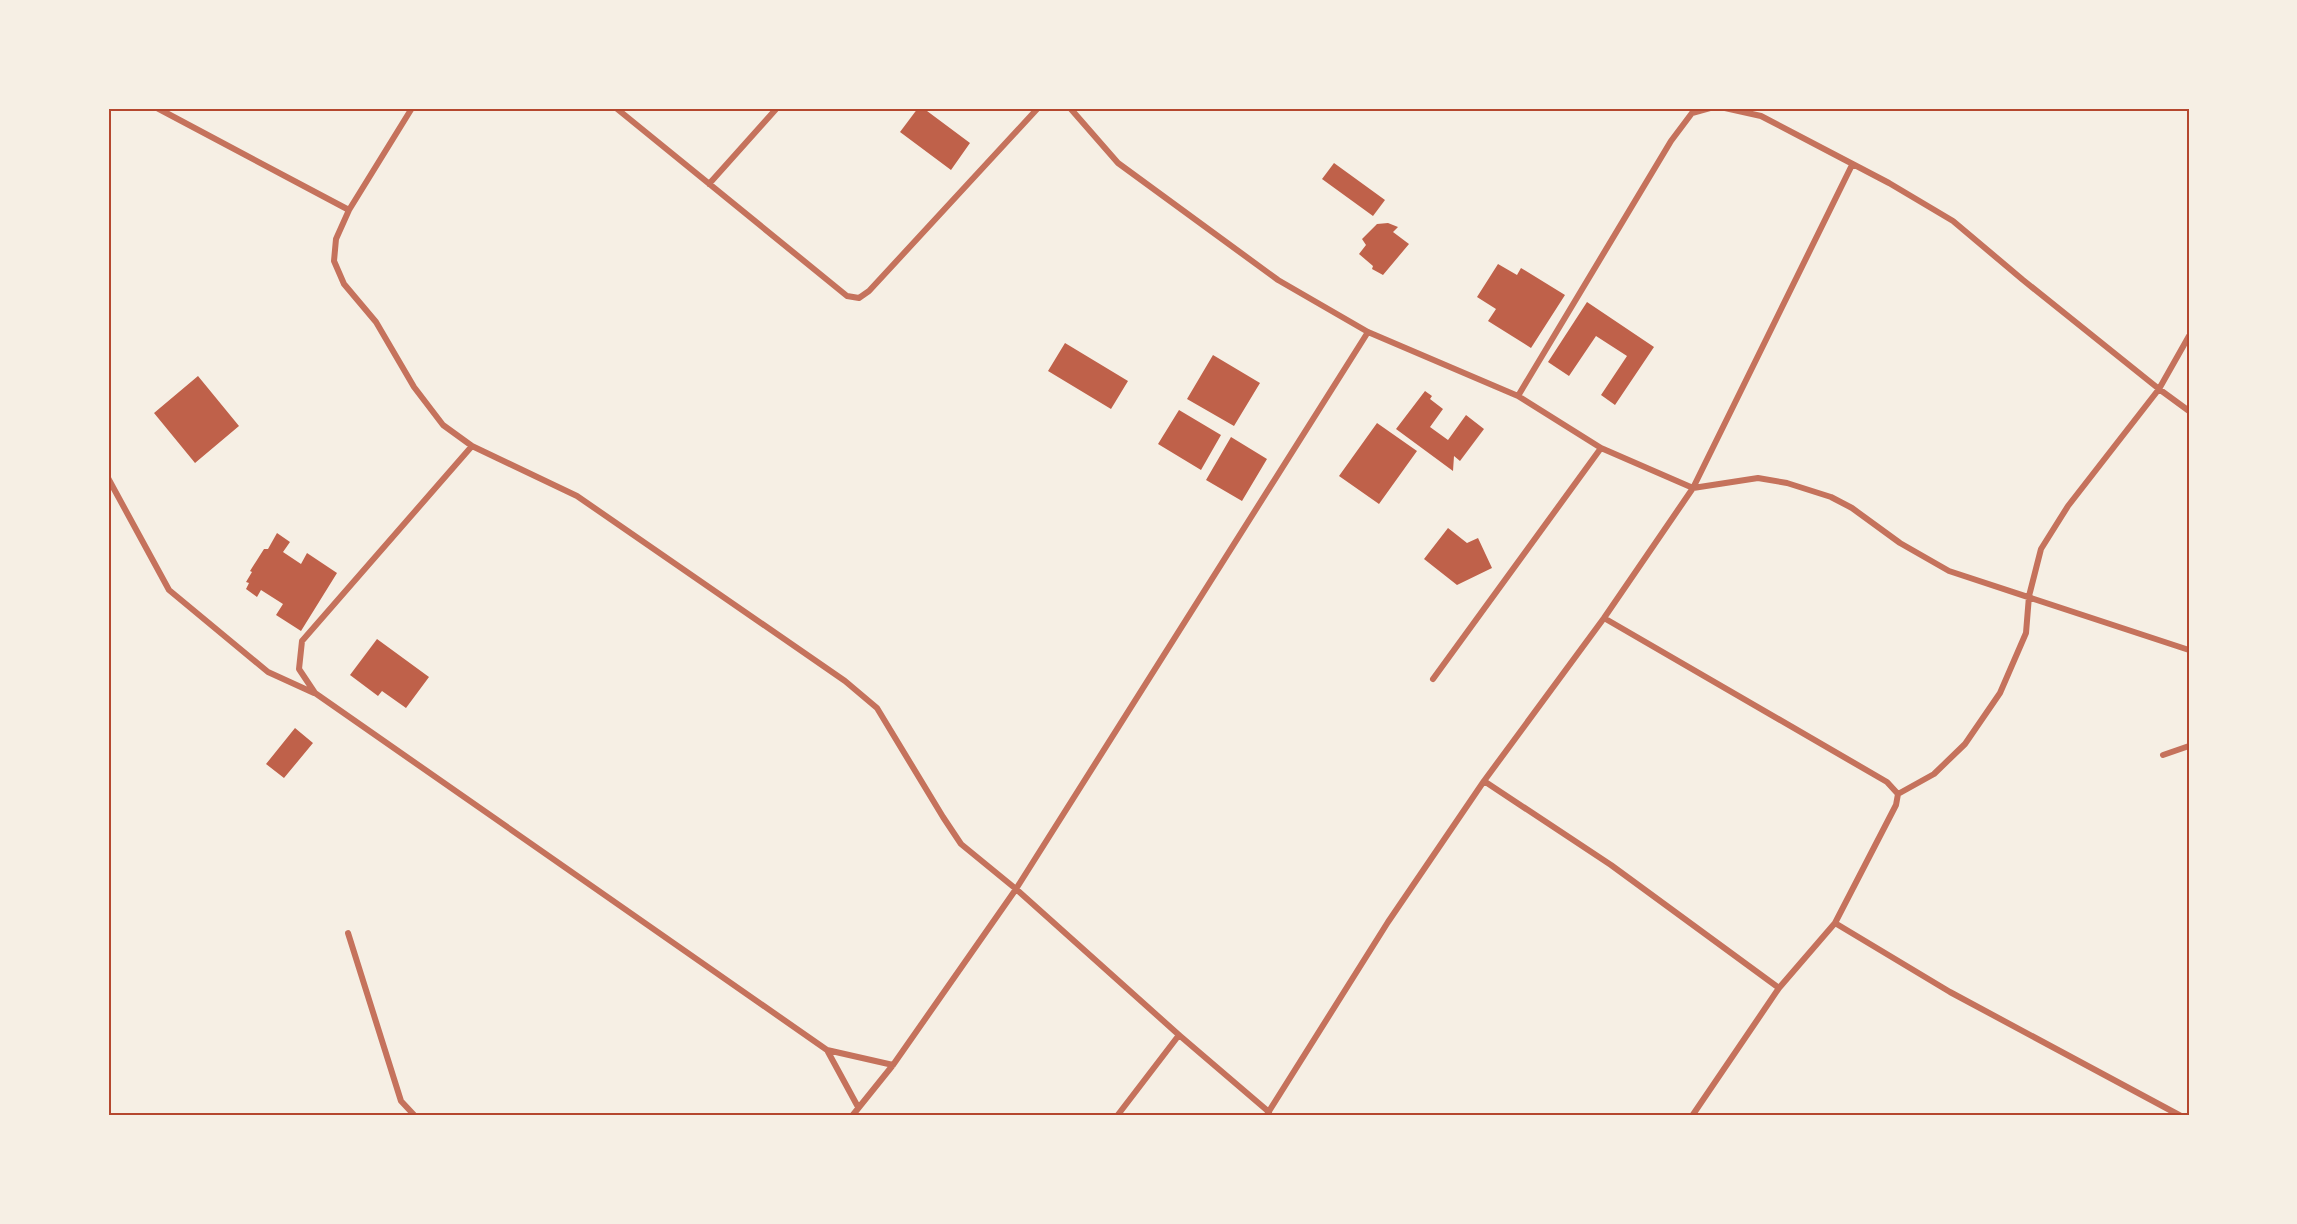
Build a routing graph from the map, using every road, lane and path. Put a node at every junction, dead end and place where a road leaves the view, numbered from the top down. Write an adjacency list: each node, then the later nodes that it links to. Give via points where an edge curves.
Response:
1 (157, 108): 11 (street)
2 (412, 108): 11 (street)
3 (616, 108): 10 (street)
4 (777, 108): 10 (street)
5 (1038, 108): 10 (street, via 859,298 847,296)
6 (1070, 108): 12 (street, via 1118,163 1278,280)
7 (1710, 108): 15 (street, via 1692,113 1671,141)
8 (1725, 108): 9 (street, via 1761,116)
9 (1852, 165): 14 (street, via 1953,221); 20 (street)
10 (709, 184)
11 (349, 210): 17 (street, via 336,239 334,261 344,284 376,321 414,387 444,425)
12 (1368, 332): 15 (street); 30 (street)
13 (2189, 336): 14 (street)
14 (2159, 389): 16 (street); 21 (street, via 2068,506 2042,549)
15 (1518, 396): 18 (street)
16 (2189, 411)
17 (472, 446): 25 (street, via 302,641 299,669); 30 (street, via 577,496 845,681 877,708 962,843)
18 (1601, 448): 20 (street); 24 (street)
19 (108, 478): 25 (street, via 169,590 268,672)
20 (1693, 488): 21 (street, via 1758,478 1798,486 1852,508 1900,543 1949,571); 22 (street)
21 (2029, 596): 23 (street); 29 (street, via 2026,633 2000,693 1965,744 1934,774)
22 (1604, 618): 28 (street); 29 (street, via 1887,782)
23 (2189, 650)
24 (1433, 679)
25 (315, 693): 35 (street)
26 (2189, 746): 27 (street)
27 (2163, 755)
28 (1484, 781): 33 (street, via 1611,865); 38 (street, via 1388,922)
29 (1898, 794): 31 (street, via 1896,805)
30 (1016, 889): 34 (street); 36 (street)
31 (1835, 922): 33 (street); 43 (street, via 1950,992)
32 (348, 933): 39 (street, via 401,1101)
33 (1779, 988): 42 (street)
34 (1179, 1035): 38 (street); 41 (street)
35 (827, 1050): 36 (street); 37 (street)
36 (893, 1065): 37 (street)
37 (858, 1107): 40 (street)
38 (1267, 1114)
39 (415, 1116)
40 (852, 1116)
41 (1117, 1116)
42 (1692, 1116)
43 (2181, 1116)

